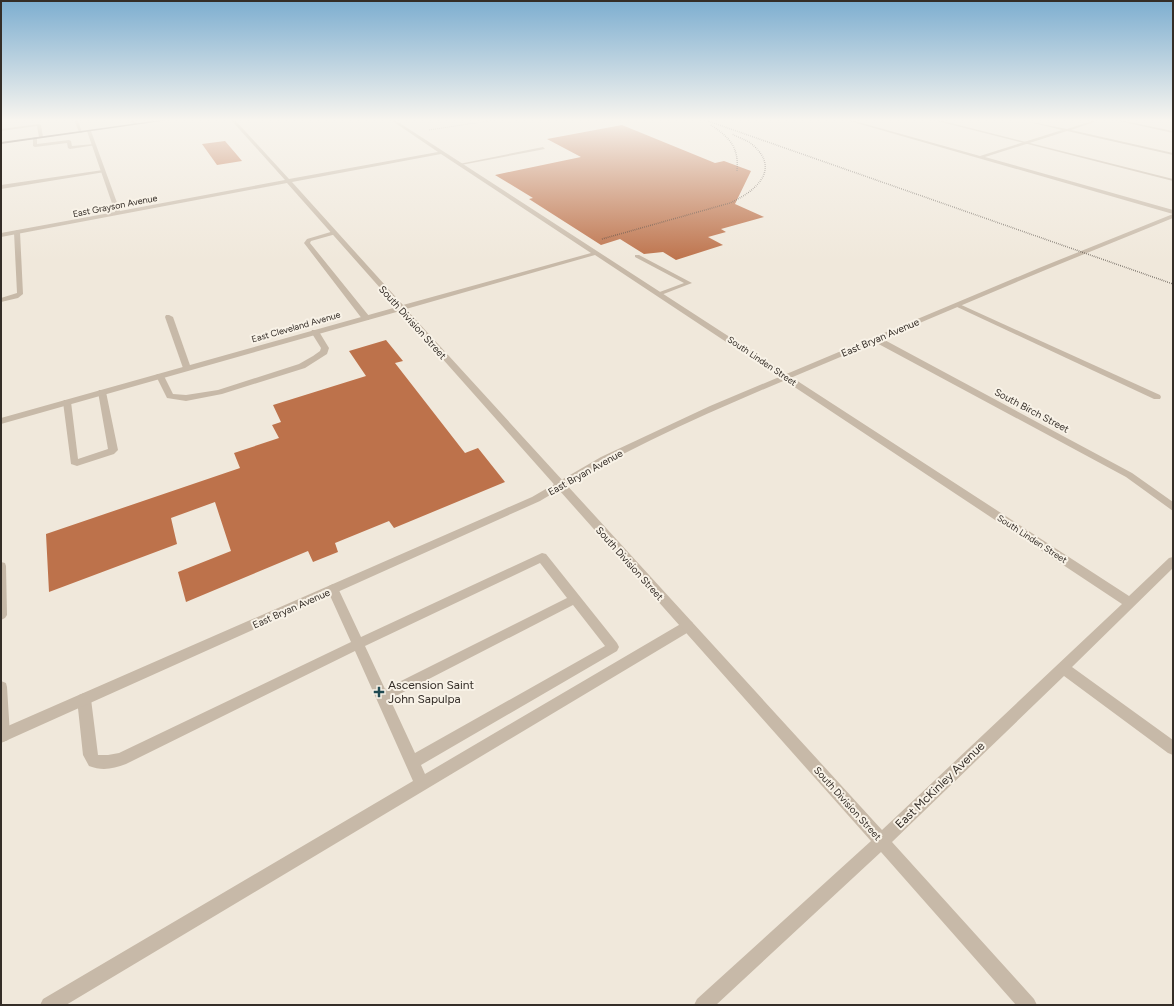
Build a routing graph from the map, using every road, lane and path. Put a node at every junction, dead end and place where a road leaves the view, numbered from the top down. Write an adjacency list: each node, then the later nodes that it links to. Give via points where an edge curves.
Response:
1 (102, 167): 7 (street)
2 (276, 167): 9 (street, South Division Street)
3 (364, 167): 9 (street, East Grayson Avenue)
4 (465, 167): 17 (street, South Linden Street)
5 (1013, 167): 11 (street)
6 (1121, 167): 8 (street)
7 (103, 171): 10 (street); 12 (street)
8 (1173, 180)
9 (289, 181): 12 (street, East Grayson Avenue); 15 (street, South Division Street)
10 (1, 187)
11 (1173, 212)
12 (118, 213): 14 (street, East Grayson Avenue)
13 (1173, 216): 21 (street, East Bryan Avenue)
14 (17, 232): 16 (street, East Grayson Avenue); 20 (street, via 20,294)
15 (334, 233): 22 (street, South Division Street); 24 (street, via 316,236 307,243)
16 (1, 235)
17 (596, 253): 19 (street, South Linden Street); 22 (street, East Cleveland Avenue)
18 (637, 256): 19 (street, via 689,283)
19 (659, 294): 29 (street, South Linden Street)
20 (1, 300)
21 (957, 305): 26 (street, East Bryan Avenue); 31 (street)
22 (401, 308): 24 (street, East Cleveland Avenue); 34 (street, South Division Street)
23 (169, 316): 27 (street)
24 (366, 318): 25 (street, East Cleveland Avenue)
25 (315, 332): 27 (street, East Cleveland Avenue); 28 (street, via 325,348 316,358 302,366 219,392 178,398 170,396)
26 (876, 339): 29 (street, East Bryan Avenue); 35 (street, South Birch Street, via 1129,474)
27 (187, 368): 28 (street, East Cleveland Avenue)
28 (160, 376): 30 (street, East Cleveland Avenue)
29 (786, 377): 34 (street, East Bryan Avenue, via 682,421); 40 (street, South Linden Street)
30 (102, 392): 32 (street, East Cleveland Avenue); 32 (street, via 113,450 77,463 74,462)
31 (1157, 397)
32 (67, 402): 33 (street, East Cleveland Avenue)
33 (1, 421)
34 (559, 485): 38 (street, East Bryan Avenue, via 536,500); 42 (street, South Division Street)
35 (1173, 507)
36 (1172, 564): 40 (street, East McKinley Avenue)
37 (1, 566): 41 (street)
38 (333, 589): 43 (street); 47 (street, East Bryan Avenue)
39 (575, 599): 43 (street, via 542,557); 46 (street); 50 (street, via 613,647)
40 (1130, 603): 44 (street, East McKinley Avenue)
41 (1, 615)
42 (688, 626): 51 (street); 52 (street, South Division Street)
43 (358, 644): 46 (street); 47 (street, via 111,762 100,763 94,761 90,755)
44 (1064, 668): 49 (street); 52 (street, East McKinley Avenue)
45 (1, 687): 48 (street)
46 (382, 697): 50 (street)
47 (84, 699): 48 (street, East Bryan Avenue)
48 (2, 735)
49 (1173, 748)
50 (412, 762): 51 (street)
51 (422, 784): 53 (street)
52 (882, 841): 54 (street, East McKinley Avenue); 55 (street, South Division Street)
53 (49, 1005)
54 (704, 1005)
55 (1028, 1005)

